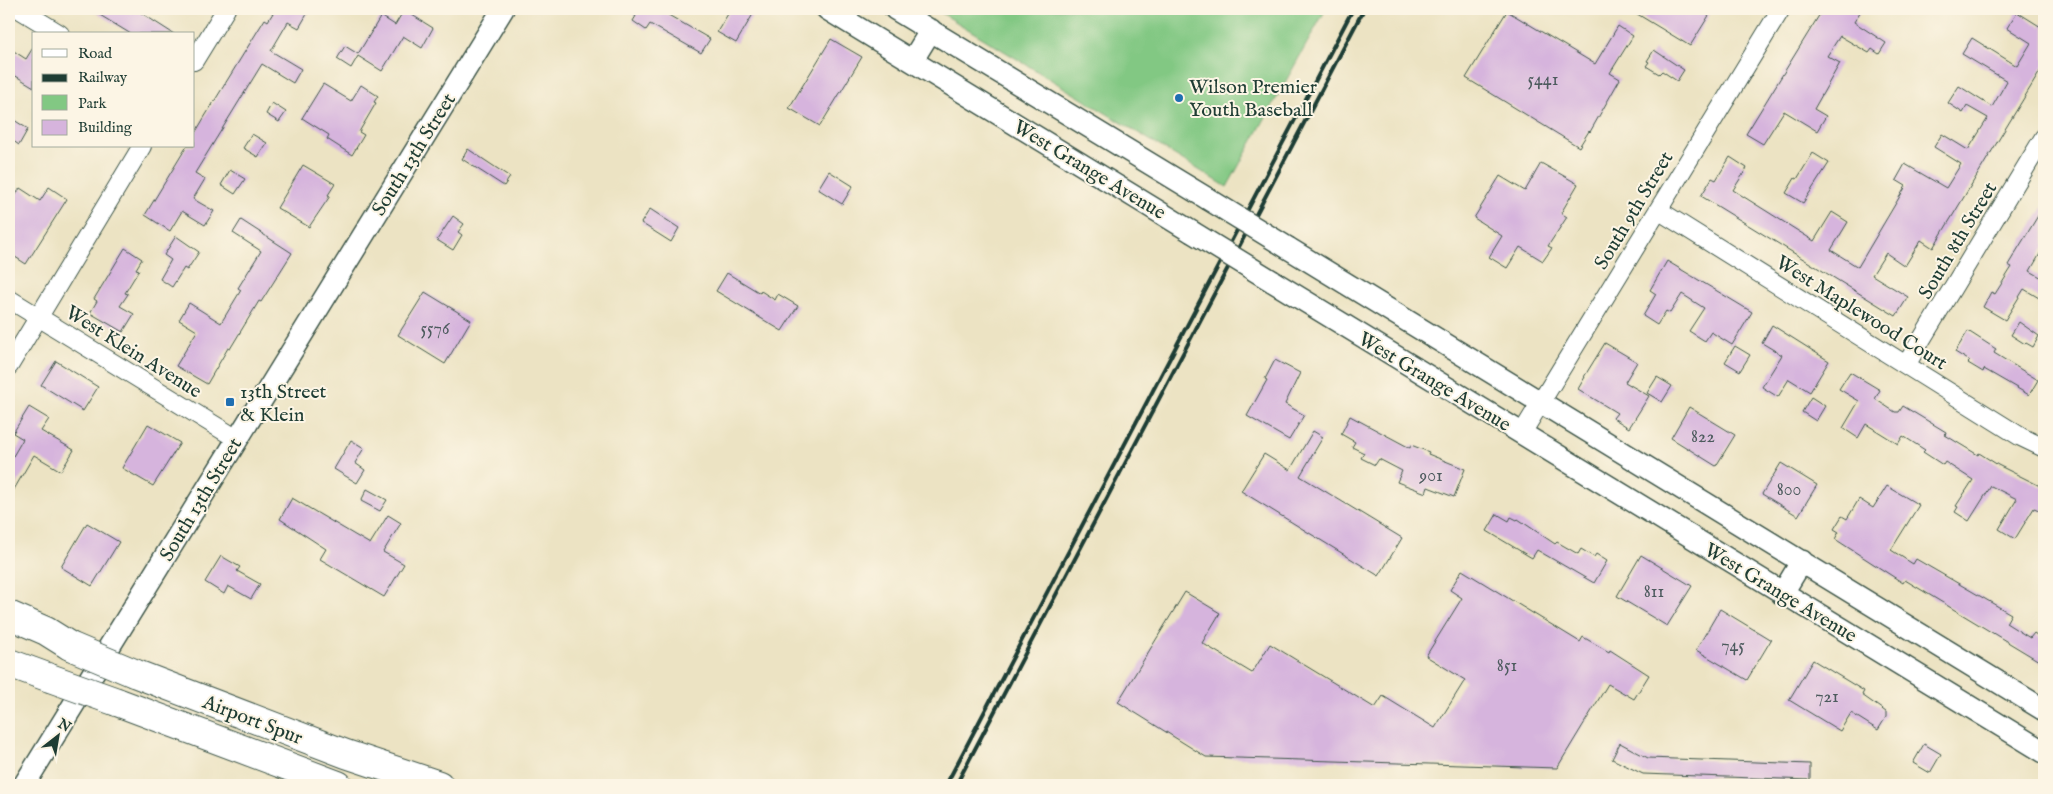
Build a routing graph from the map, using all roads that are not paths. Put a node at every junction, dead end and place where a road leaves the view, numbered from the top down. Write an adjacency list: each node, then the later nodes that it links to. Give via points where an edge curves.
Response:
1 (19, 9): 8 (street)
2 (226, 9): 9 (street)
3 (503, 9): 20 (street, South 13th Street)
4 (827, 9): 10 (street, West Grange Avenue)
5 (896, 9): 7 (street, West Grange Avenue)
6 (1781, 9): 13 (street, South 9th Street)
7 (930, 30): 10 (street); 18 (street, West Grange Avenue, bridge)
8 (57, 32)
9 (195, 59)
10 (912, 60): 19 (street, West Grange Avenue, bridge)
11 (2044, 137): 16 (street, South 8th Street)
12 (141, 148): 15 (street)
13 (1658, 210): 16 (street, West Maplewood Court); 18 (street, South 9th Street)
14 (9, 299): 15 (street, West Klein Avenue)
15 (39, 317): 17 (street); 20 (street, West Klein Avenue)
16 (1906, 365): 21 (street, West Maplewood Court)
17 (9, 366)
18 (1541, 403): 19 (street, South 9th Street); 22 (street, West Grange Avenue)
19 (1522, 434): 23 (street, West Grange Avenue)
20 (237, 439): 30 (street, South 13th Street)
21 (2044, 448)
22 (1802, 561): 23 (street); 28 (street, West Grange Avenue)
23 (1782, 594): 29 (street, West Grange Avenue)
24 (9, 615): 26 (highway)
25 (9, 629): 26 (highway, via 45,642)
26 (70, 646): 32 (highway, Airport Spur, bridge, via 346,754)
27 (9, 663): 31 (highway, Airport Spur, bridge)
28 (2044, 710)
29 (2042, 748)
30 (24, 785)
31 (338, 785)
32 (438, 785)

